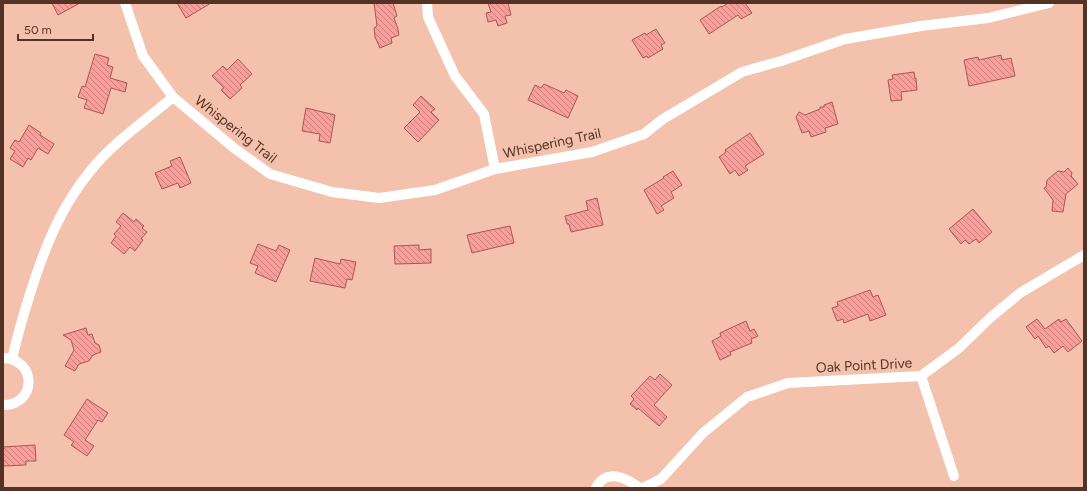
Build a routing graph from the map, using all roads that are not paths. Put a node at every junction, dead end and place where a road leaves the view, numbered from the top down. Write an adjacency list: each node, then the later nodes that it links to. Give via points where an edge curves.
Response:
1 (125, 3): 4 (street, Whispering Trail, via 143,56)
2 (427, 3): 5 (street, via 428,17 455,76 484,114)
3 (1049, 3): 5 (street, Whispering Trail, via 988,18 845,39 742,72 663,119 644,134 592,152)
4 (173, 97): 5 (street, Whispering Trail, via 270,174 332,192 379,198 435,190); 7 (street, via 112,148 73,194 46,247)
5 (495, 169)
6 (1084, 255): 8 (street, Oak Point Drive, via 1020,293 959,348)
7 (7, 358): 9 (street, via 24,367 29,381 28,388 19,400)
8 (920, 376): 10 (street); 12 (street, Oak Point Drive, via 788,384 747,397 703,433 661,479)
9 (3, 405)
10 (954, 476)
11 (596, 488): 12 (street, Oak Point Drive, via 596,485 605,478 616,476)
12 (641, 488)

